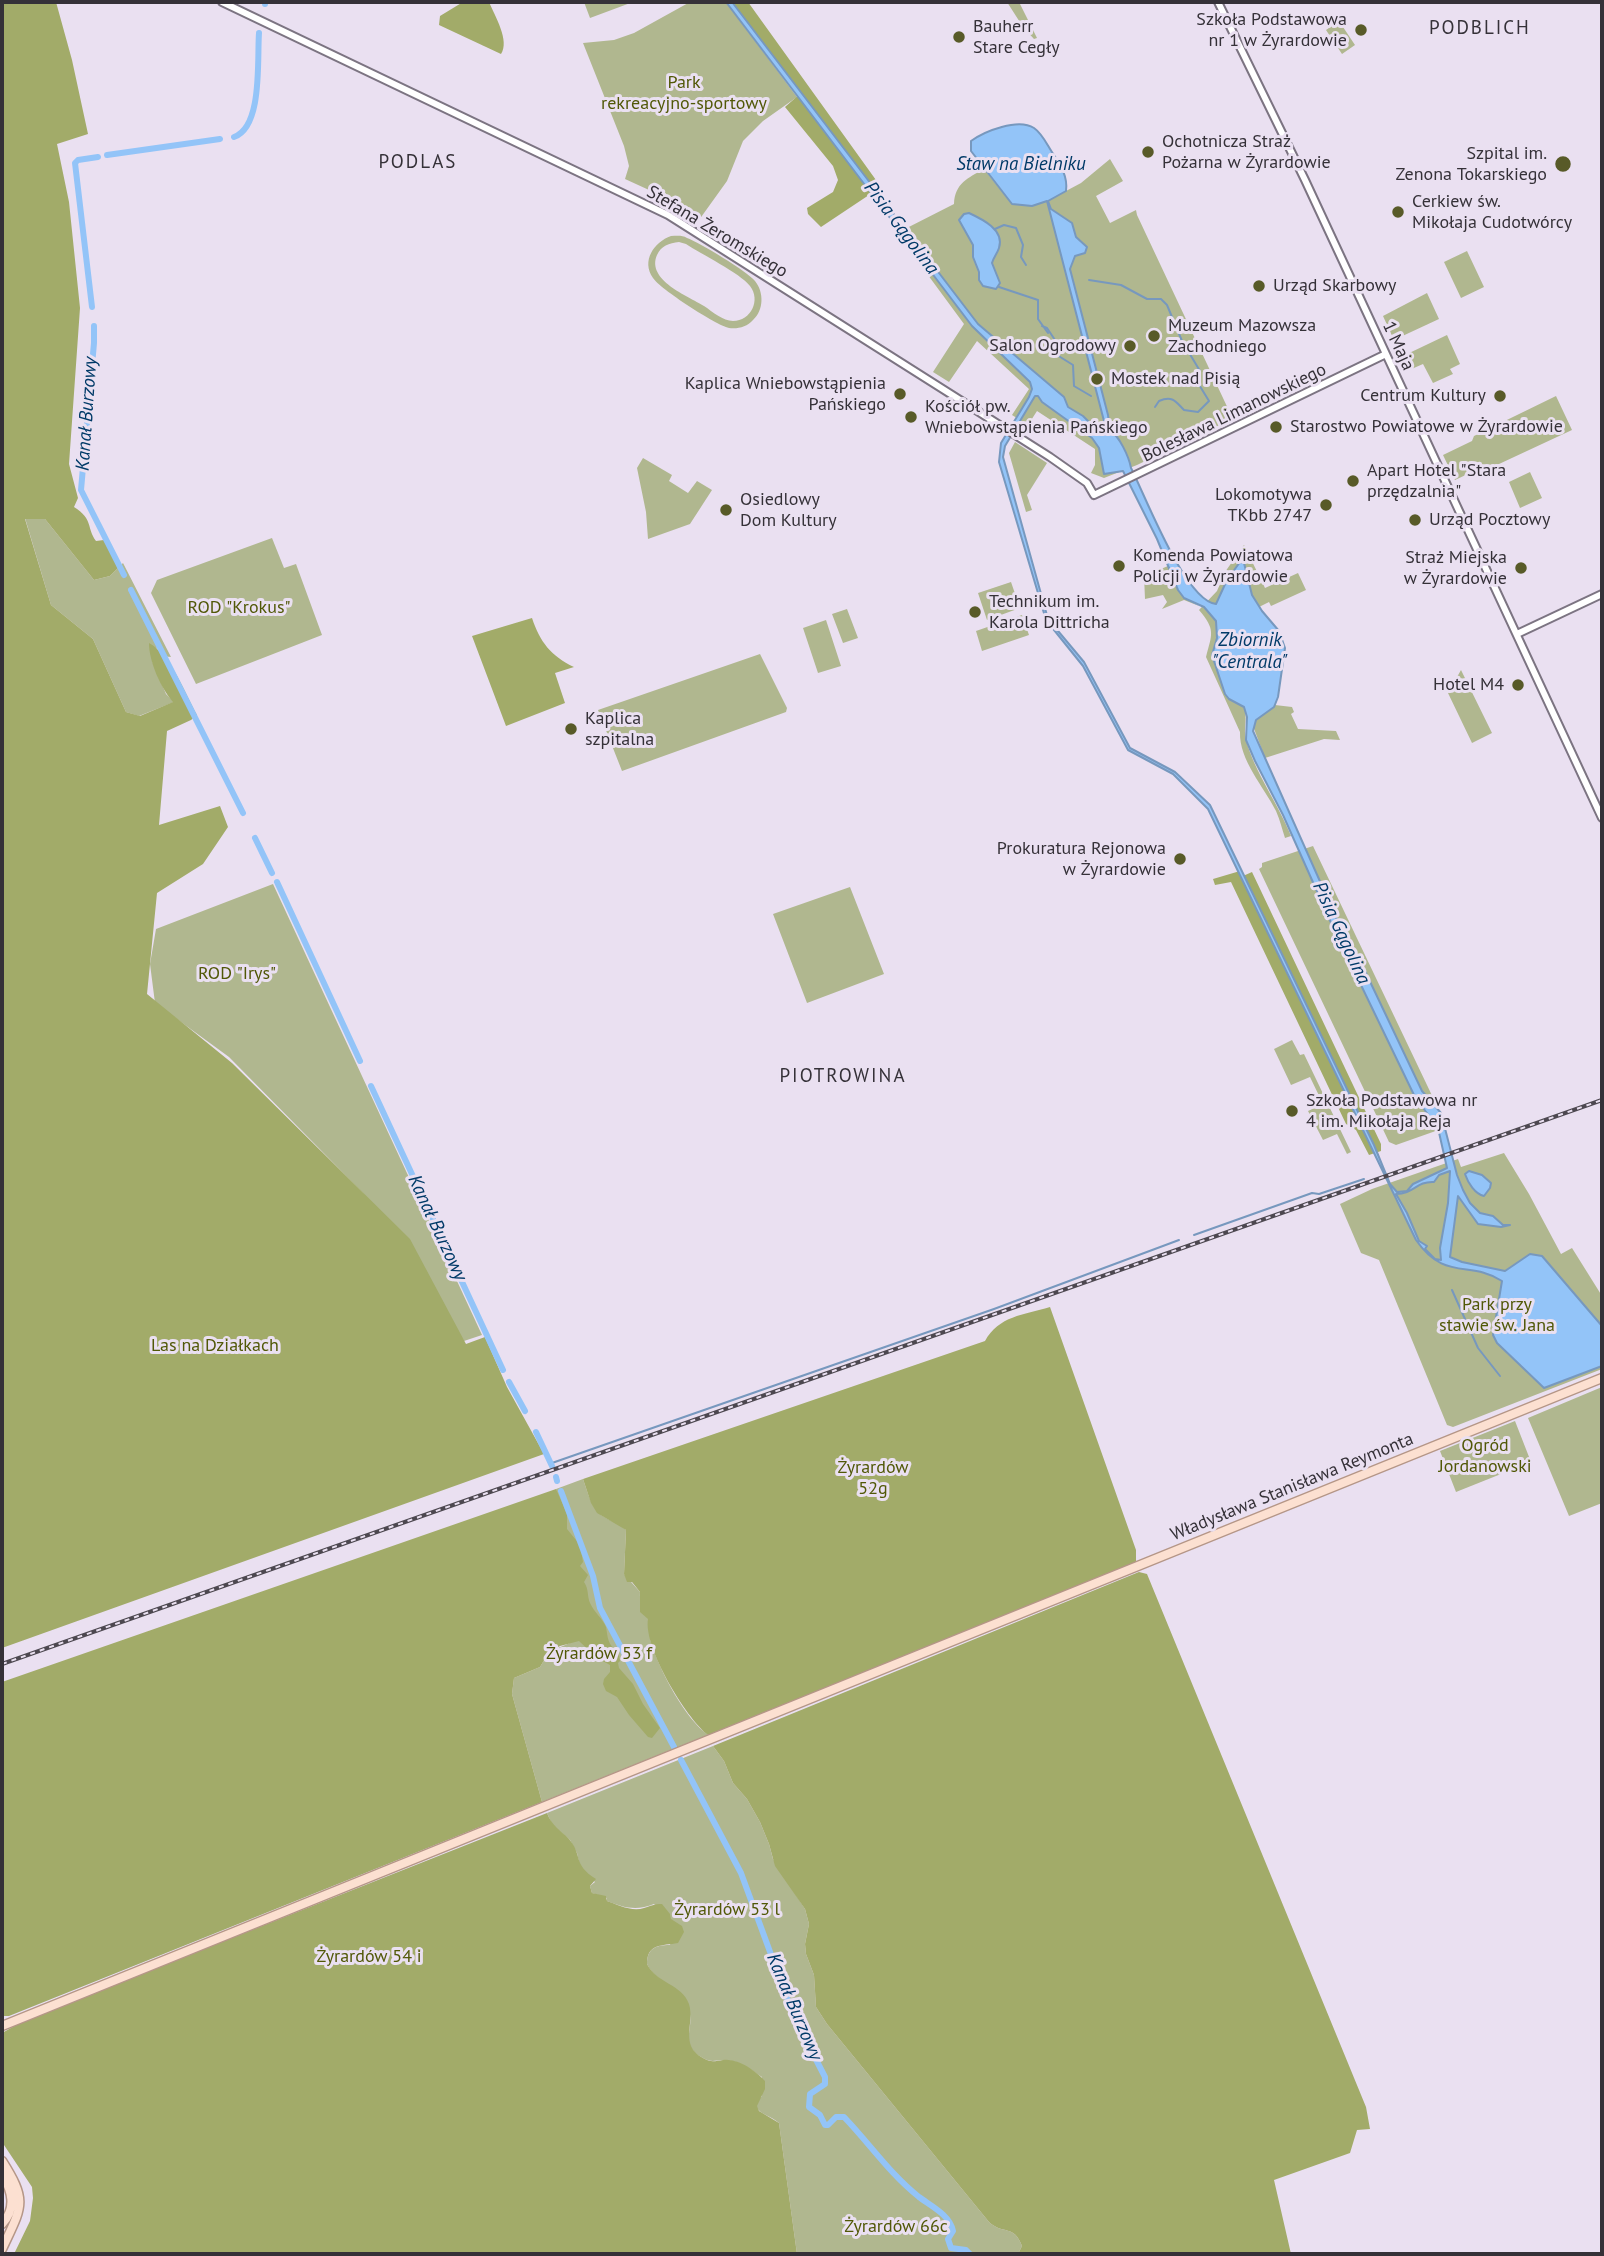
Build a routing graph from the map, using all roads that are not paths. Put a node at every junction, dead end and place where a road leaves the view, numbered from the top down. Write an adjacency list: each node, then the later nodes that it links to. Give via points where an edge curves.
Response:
1 (222, 2): 4 (street, Stefana Żeromskiego, via 668,215 1018,437 1084,481)
2 (1218, 2): 3 (street, 1 Maja)
3 (1386, 354): 4 (street, Bolesława Limanowskiego); 6 (street, 1 Maja)
4 (1094, 495)
5 (1602, 594): 6 (street)
6 (1517, 634): 7 (street, 1 Maja)
7 (1602, 818)
8 (1602, 1378): 9 (main road, Władysława Stanisława Reymonta)
9 (2, 2026)
10 (2, 2161): 13 (main road, via 17,2185 20,2200)
11 (2, 2174): 12 (main road, via 12,2200)
12 (2, 2224)
13 (2, 2249)

